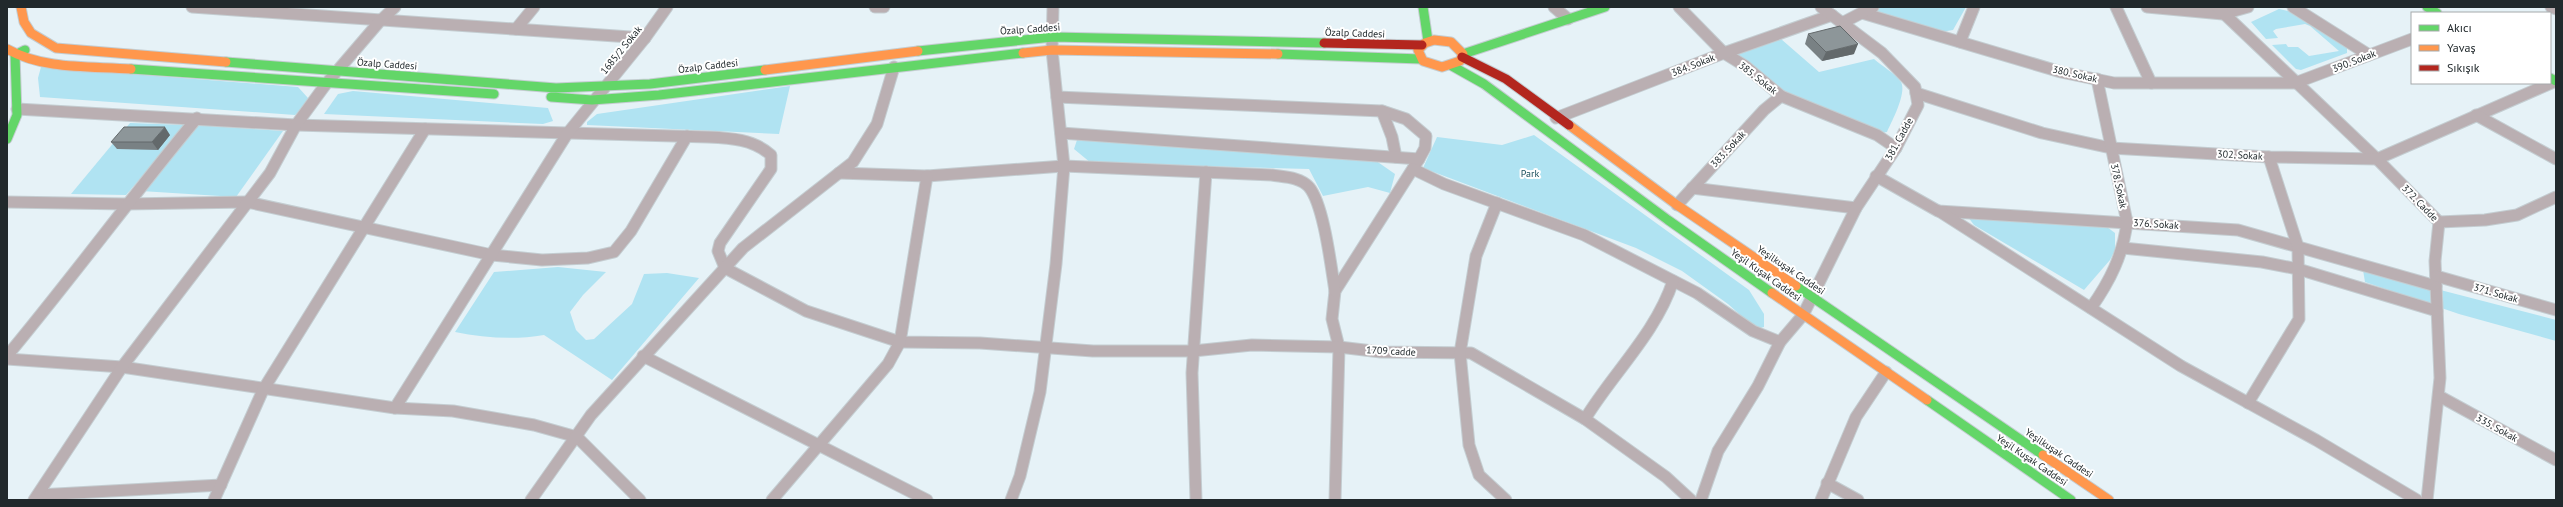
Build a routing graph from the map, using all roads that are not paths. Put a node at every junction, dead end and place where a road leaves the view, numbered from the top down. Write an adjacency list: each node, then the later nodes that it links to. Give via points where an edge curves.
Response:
1 (21, 7): 36 (main road, via 23,21)
2 (192, 7): 25 (street)
3 (291, 7): 25 (street)
4 (395, 7): 28 (street)
5 (534, 7): 30 (street)
6 (667, 7): 33 (street, 1685/2 Sokak)
7 (876, 7): 8 (street)
8 (884, 7)
9 (1053, 7): 31 (street)
10 (1423, 7): 37 (main road)
11 (1554, 7): 27 (street)
12 (1605, 7): 27 (main road)
13 (1678, 7): 40 (street, 385. Sokak)
14 (1821, 7): 26 (street)
15 (1873, 7): 24 (street)
16 (1974, 7): 35 (street)
17 (2116, 7): 49 (street)
18 (2147, 7): 23 (street)
19 (2248, 7): 23 (street)
20 (2293, 7): 43 (street)
21 (2551, 7): 22 (street)
22 (2556, 9)
23 (2220, 10): 50 (street, 372. Cadde)
24 (1862, 13): 29 (street); 35 (street, 380. Sokak)
25 (284, 15): 28 (street)
26 (1832, 15): 29 (street); 40 (street, 384. Sokak)
27 (1568, 19): 32 (main road)
28 (380, 21): 30 (street); 47 (street)
29 (1842, 23): 55 (street, via 1882,53 1915,87)
30 (516, 29): 33 (street)
31 (1052, 37): 37 (main road, Özalp Caddesi); 39 (street); 53 (main road, Özalp Caddesi, via 966,45 650,84)
32 (1512, 37): 38 (main road); 42 (main road)
33 (645, 38): 53 (street, 1685/2 Sokak)
34 (2411, 39): 43 (street, 390. Sokak)
35 (1960, 42): 48 (street, 380. Sokak, via 2061,72)
36 (39, 43): 41 (main road); 47 (main road, Özalp Caddesi, via 77,51)
37 (1425, 43): 38 (main road, via 1441,40); 44 (main road, via 1418,50)
38 (1453, 43): 42 (main road)
39 (1052, 50): 44 (main road, via 1354,55); 46 (main road); 58 (street)
40 (1724, 53): 57 (street, 385. Sokak); 64 (street, 384. Sokak)
41 (10, 54): 51 (main road, via 52,62); 60 (main road)
42 (1462, 55): 45 (main road); 64 (main road, Yeşilkuşak Caddesi, via 1506,79)
43 (2370, 55): 50 (street, 390. Sokak)
44 (1421, 59): 45 (main road, via 1432,66)
45 (1452, 66): 108 (main road, Yeşil Kuşak Caddesi, via 1484,84 1668,220)
46 (894, 67): 59 (main road); 81 (street, via 878,124 853,162)
47 (336, 72): 51 (street); 53 (main road, Özalp Caddesi, via 556,88)
48 (2097, 79): 49 (street, 380. Sokak, via 2114,83); 72 (street, 378. Sokak)
49 (2151, 82): 50 (street, 380. Sokak)
50 (2295, 83): 76 (street, 372. Cadde)
51 (326, 84): 54 (main road); 65 (street)
52 (2549, 84): 62 (street, 302. Sokak)
53 (605, 87): 59 (street, 1685/2 Sokak)
54 (503, 94)
55 (1916, 94): 71 (street, 381. Cadde, via 1918,105); 72 (street, 302. Sokak, via 2042,133)
56 (533, 96): 59 (main road)
57 (1781, 96): 71 (street, 385. Sokak, via 1877,135); 84 (street, 383. Sokak, via 1764,110)
58 (1057, 97): 61 (street); 67 (street)
59 (592, 100): 68 (street, 1685/2 Sokak)
60 (17, 109): 63 (street); 70 (main road)
61 (1382, 111): 73 (street); 75 (street, via 1394,114 1419,127 1426,136)
62 (2476, 115): 76 (street, 302. Sokak, via 2412,146); 77 (street)
63 (198, 118): 65 (street); 89 (street)
64 (1556, 118): 90 (main road, Yeşilkuşak Caddesi)
65 (296, 125): 66 (street); 87 (street, via 270,173)
66 (425, 129): 68 (street); 95 (street)
67 (1061, 133): 73 (street); 78 (street)
68 (567, 134): 69 (street); 98 (street, 1685/2 Sokak)
69 (687, 136): 98 (street, via 632,231 614,252 588,258 542,260); 99 (street, via 749,142 765,147 771,155 770,169 764,180 720,243 718,251)
70 (7, 139)
71 (1896, 148): 83 (street, 381. Cadde)
72 (2111, 148): 74 (street, 302. Sokak); 93 (street, 378. Sokak)
73 (1396, 157): 75 (street)
74 (2269, 157): 76 (street, 302. Sokak); 96 (street)
75 (1419, 159): 79 (street)
76 (2377, 159): 94 (street, 372. Cadde)
77 (2556, 159)
78 (1064, 166): 80 (street); 82 (street); 111 (street)
79 (1413, 169): 88 (street, via 1444,184); 103 (street)
80 (1206, 172): 103 (street, via 1272,175 1298,179 1311,188 1320,214); 113 (street)
81 (839, 173): 82 (street); 99 (street, via 744,248)
82 (927, 176): 109 (street)
83 (1876, 176): 91 (street, 381. Cadde); 92 (street, 376. Sokak)
84 (1692, 188): 90 (street, 383. Sokak); 91 (street)
85 (2556, 197): 94 (street, via 2517,215 2485,220)
86 (7, 202): 89 (street)
87 (247, 202): 89 (street); 95 (street); 118 (street)
88 (1497, 203): 101 (street, via 1584,235); 114 (street, via 1476,256)
89 (126, 204): 115 (street, via 55,299)
90 (1677, 205): 104 (main road, Yeşilkuşak Caddesi)
91 (1856, 208): 104 (street, 381. Cadde)
92 (1938, 211): 93 (street, 376. Sokak); 105 (street)
93 (2127, 222): 96 (street, 376. Sokak, via 2238,230); 97 (street, 378. Sokak)
94 (2439, 222): 102 (street, 372. Cadde)
95 (366, 229): 98 (street); 120 (street)
96 (2298, 247): 100 (street); 102 (street, 376. Sokak)
97 (2123, 248): 100 (street, via 2262,262); 105 (street, 378. Sokak, via 2109,283)
98 (492, 255): 123 (street, 1685/2 Sokak)
99 (724, 268): 109 (street, 1709 cadde, via 806,310); 116 (street)
100 (2298, 269): 107 (street); 122 (street, via 2299,319)
101 (1673, 281): 110 (street, via 1697,293 1753,330); 124 (street, via 1663,308 1640,343 1601,391)
102 (2436, 281): 106 (street, 371. Sokak); 107 (street, 372. Cadde)
103 (1335, 291): 112 (street, via 1330,314 1331,326)
104 (1810, 297): 108 (street, 381. Cadde); 145 (main road, Yeşilkuşak Caddesi)
105 (2091, 308): 122 (street, via 2181,366)
106 (2556, 310)
107 (2438, 311): 121 (street, 372. Cadde)
108 (1803, 315): 110 (street, 381. Cadde); 119 (main road, Yeşil Kuşak Caddesi)
109 (900, 342): 111 (street, 1709 cadde); 126 (street, via 888,364)
110 (1780, 342): 141 (street, 381. Cadde, via 1758,386 1718,451)
111 (1047, 346): 113 (street, 1709 cadde, via 1093,351); 136 (street, via 1026,453)
112 (1339, 347): 113 (street, 1709 cadde, via 1252,345); 114 (street, 1709 cadde, via 1381,352); 138 (street)
113 (1193, 351): 137 (street)
114 (1460, 353): 124 (street, 1709 cadde, via 1471,353); 139 (street, via 1469,446 1479,475)
115 (7, 356)
116 (643, 356): 125 (street, via 591,415); 126 (street)
117 (7, 359): 118 (street)
118 (122, 367): 120 (street); 130 (street)
119 (1886, 372): 128 (street, via 1868,393); 144 (main road, Yeşil Kuşak Caddesi)
120 (263, 390): 123 (street); 129 (street)
121 (2439, 396): 127 (street, 335. Sokak); 147 (street, 372. Cadde)
122 (2248, 403): 146 (street)
123 (395, 408): 125 (street, via 454,411 534,425)
124 (1585, 420): 140 (street, 1709 cadde, via 1666,477)
125 (577, 437): 132 (street); 133 (street)
126 (820, 446): 134 (street); 135 (street)
127 (2556, 460)
128 (1827, 483): 142 (street); 143 (street)
129 (221, 485): 130 (street); 131 (street)
130 (36, 498)
131 (214, 500)
132 (531, 500)
133 (640, 500)
134 (772, 500)
135 (927, 500)
136 (1011, 500)
137 (1196, 500)
138 (1335, 500)
139 (1506, 500)
140 (1691, 500)
141 (1701, 500)
142 (1821, 500)
143 (1858, 500)
144 (2070, 500)
145 (2109, 500)
146 (2417, 500)
147 (2427, 500)

